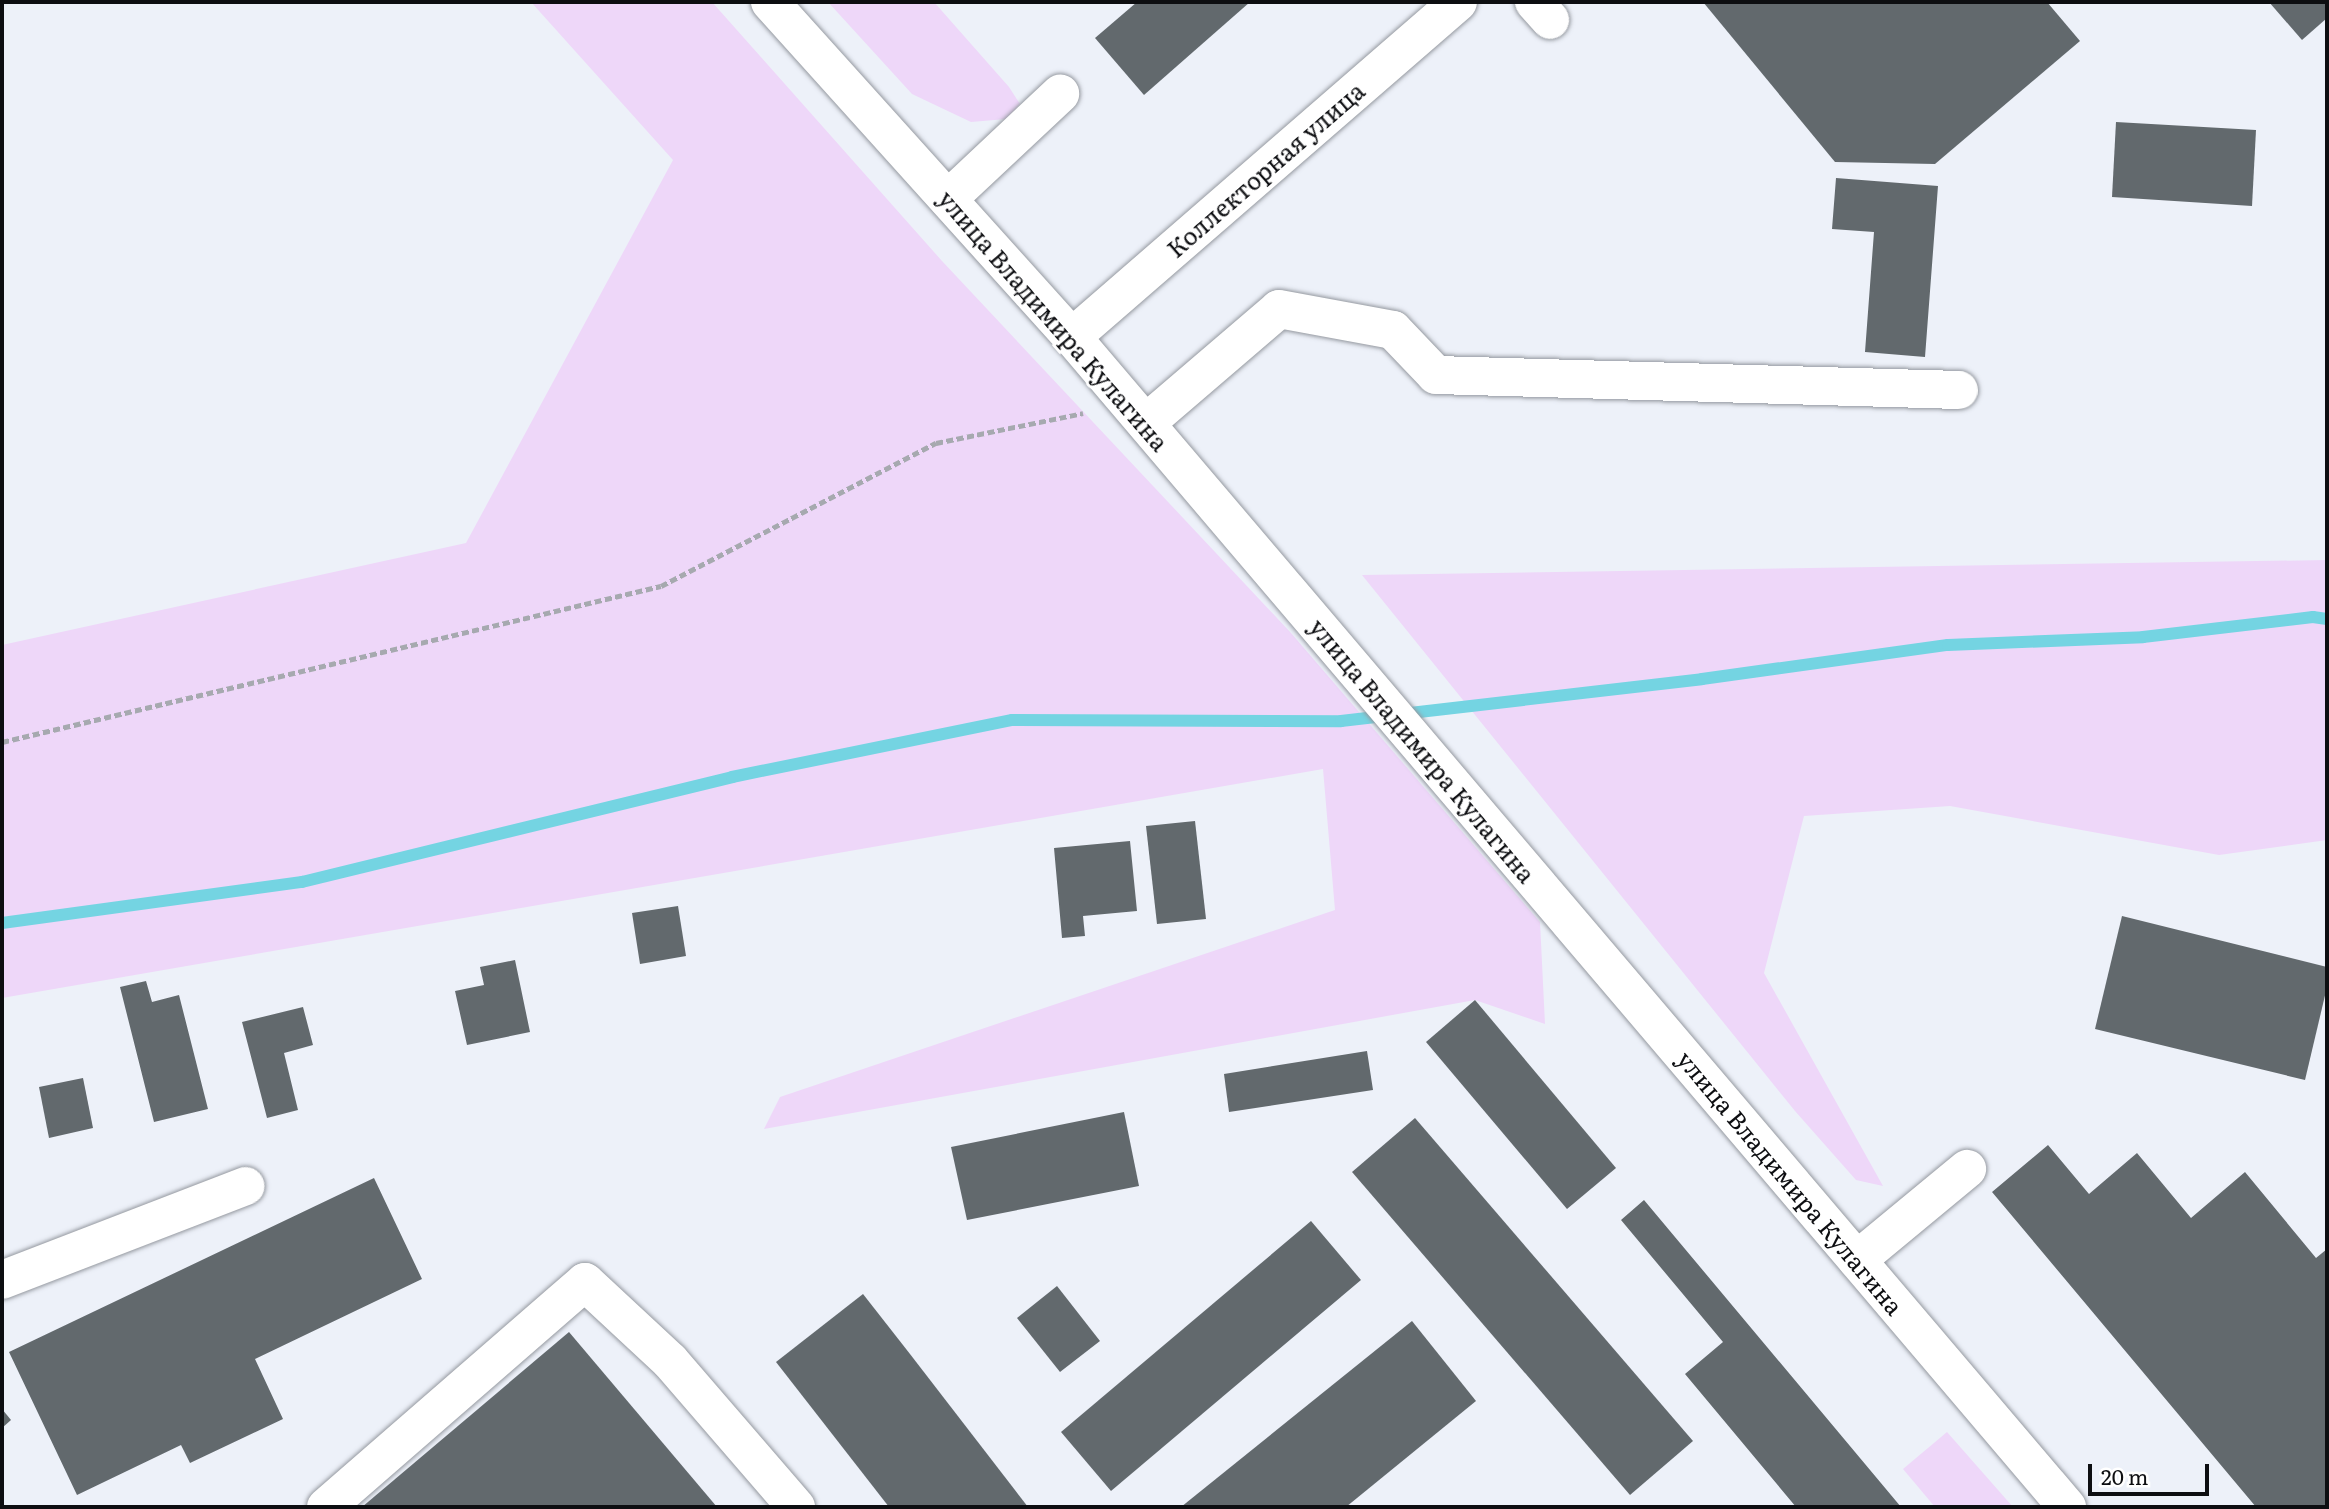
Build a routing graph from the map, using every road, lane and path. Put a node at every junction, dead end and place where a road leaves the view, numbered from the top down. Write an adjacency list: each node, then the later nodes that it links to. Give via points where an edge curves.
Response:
1 (770, 2): 4 (street, улица Владимира Кулагина)
2 (1458, 2): 5 (street, Коллекторная улица)
3 (1060, 94): 4 (street)
4 (948, 199): 5 (street, улица Владимира Кулагина)
5 (1072, 337): 7 (street, улица Владимира Кулагина)
6 (1959, 390): 7 (street, via 1436,375 1393,330 1279,309)
7 (1137, 413): 8 (path, via 936,443 661,586); 11 (street, улица Владимира Кулагина)
8 (2, 742)
9 (1967, 1169): 11 (street)
10 (246, 1186): 12 (street)
11 (1857, 1260): 15 (street, улица Владимира Кулагина)
12 (2, 1280)
13 (326, 1507): 14 (street, via 585,1282 670,1361)
14 (796, 1507)
15 (2067, 1507)

